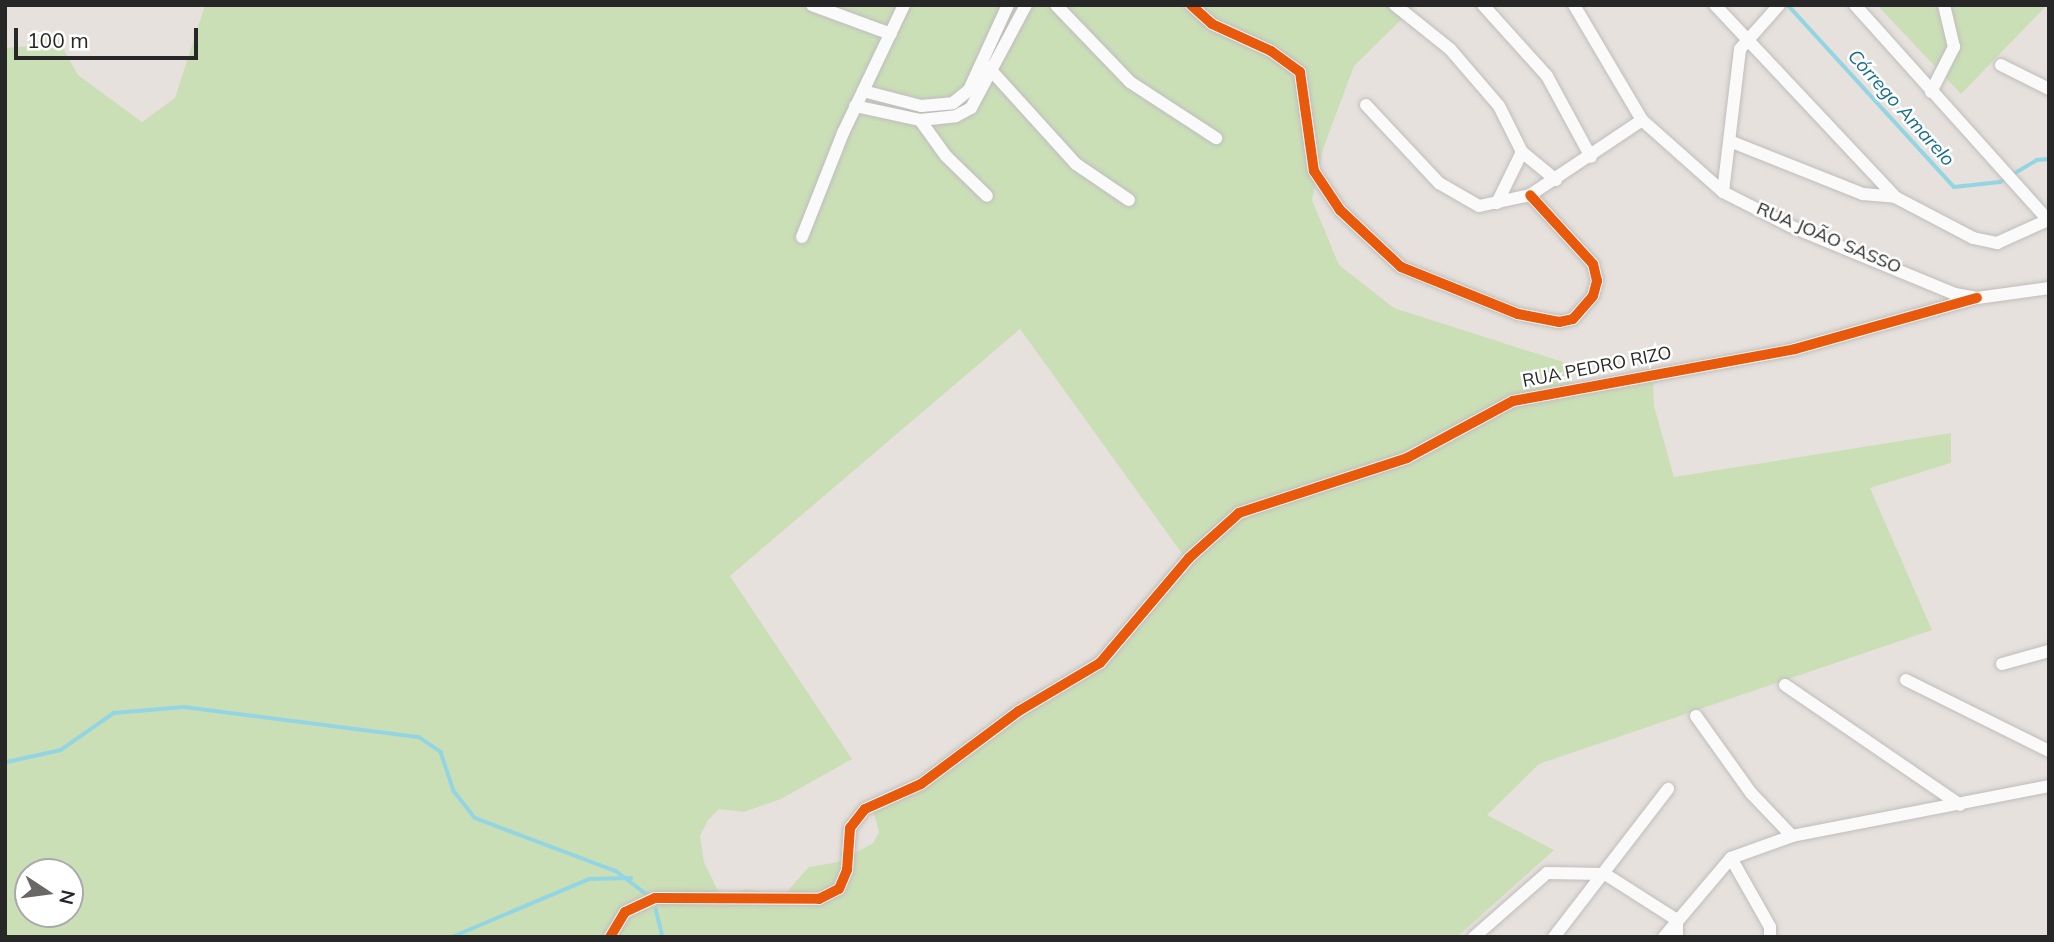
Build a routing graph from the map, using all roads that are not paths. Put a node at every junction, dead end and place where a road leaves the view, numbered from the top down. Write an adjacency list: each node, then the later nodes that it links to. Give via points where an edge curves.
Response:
1 (812, 5): 14 (street)
2 (904, 5): 14 (street)
3 (1008, 5): 16 (street)
4 (1026, 5): 18 (street)
5 (1056, 5): 26 (street, via 1130,82)
6 (1191, 5): 32 (street, via 1212,24 1271,51 1300,72 1314,171 1340,209 1401,267 1518,314 1559,322 1573,319 1593,296 1593,264)
7 (1395, 5): 28 (street, via 1473,74 1499,106)
8 (1483, 5): 29 (street, via 1540,67)
9 (1574, 5): 25 (street, RUA JOÃO SASSO)
10 (1714, 5): 15 (street)
11 (1855, 5): 21 (street)
12 (1944, 5): 21 (street, via 1954,47)
13 (1779, 6): 15 (street)
14 (891, 33): 20 (street)
15 (1744, 38): 27 (street, via 1737,58); 34 (street)
16 (982, 63): 18 (street); 20 (street, via 969,90 940,106)
17 (2001, 65): 19 (street)
18 (995, 71): 24 (street, via 971,108 956,116); 35 (street, via 1076,164)
19 (2049, 89)
20 (863, 91): 23 (street)
21 (1931, 92): 37 (street)
22 (1366, 105): 36 (street, via 1439,183 1479,206)
23 (855, 106): 24 (street); 38 (street)
24 (920, 120): 33 (street, via 946,156)
25 (1642, 120): 29 (street); 31 (street, RUA JOÃO SASSO)
26 (1216, 138)
27 (1732, 142): 31 (street); 34 (street, via 1863,194)
28 (1522, 152): 30 (street); 36 (street)
29 (1591, 157): 30 (street)
30 (1556, 180): 32 (street)
31 (1724, 192): 40 (street, RUA JOÃO SASSO, via 1821,239)
32 (1530, 195): 36 (street)
33 (987, 196)
34 (1895, 197): 37 (street, via 1973,238 1997,243)
35 (1129, 200)
36 (1497, 203)
37 (2048, 221)
38 (803, 237)
39 (2049, 288): 40 (street, RUA JOÃO SASSO)
40 (1977, 298): 54 (street, RUA PEDRO RIZO, via 1795,349 1513,401 1407,458 1239,513 1189,558 1100,663 1019,710 920,784 864,809 850,828 847,870 839,889 818,899 655,898 625,912)
41 (2049, 651): 42 (street)
42 (2002, 664)
43 (1906, 680): 46 (street)
44 (1785, 685): 49 (street)
45 (1696, 716): 50 (street, via 1751,793)
46 (2049, 751)
47 (2049, 786): 49 (street)
48 (1668, 789): 52 (street)
49 (1960, 805): 50 (street)
50 (1792, 836): 51 (street)
51 (1731, 858): 53 (street); 59 (street, via 1766,918)
52 (1605, 874): 53 (street); 55 (street, via 1544,874); 56 (street)
53 (1677, 920): 57 (street); 58 (street)
54 (610, 937)
55 (1474, 937)
56 (1554, 937)
57 (1664, 937)
58 (1676, 937)
59 (1770, 937)

